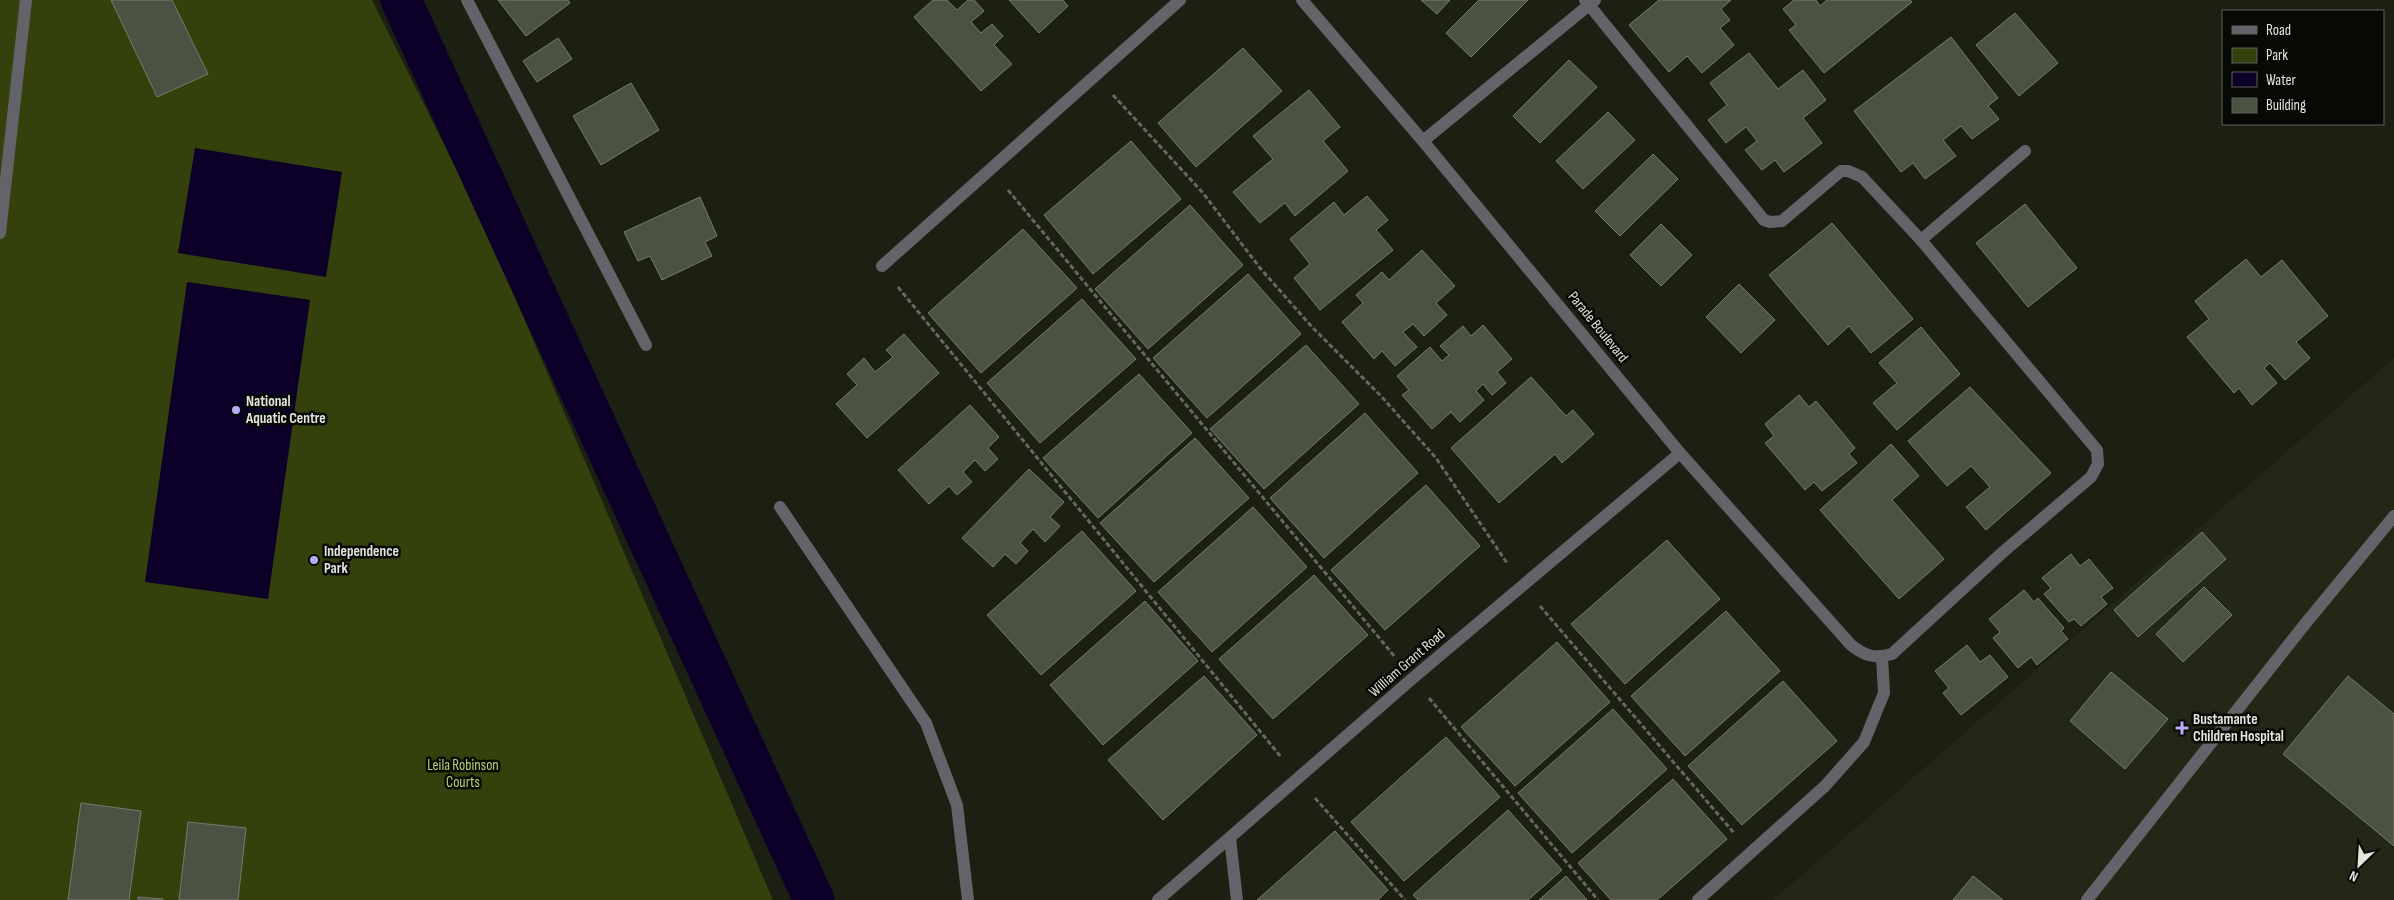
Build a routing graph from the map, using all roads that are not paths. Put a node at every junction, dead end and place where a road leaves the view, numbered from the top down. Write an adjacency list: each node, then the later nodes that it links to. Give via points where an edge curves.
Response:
1 (26, 0): 8 (street)
2 (467, 0): 12 (street)
3 (1180, 0): 11 (street)
4 (1302, 0): 6 (street, Parade Boulevard)
5 (1590, 2): 6 (street); 10 (street, via 1764,220 1782,220 1834,175 1848,171 1862,177)
6 (1423, 141): 13 (street, Parade Boulevard)
7 (2025, 150): 10 (street)
8 (4, 161): 9 (street)
9 (0, 233)
10 (1921, 240): 16 (street, via 2093,443 2099,457 2092,477 2004,552 1901,648)
11 (882, 266)
12 (646, 345)
13 (1680, 453): 16 (street, Parade Boulevard, via 1851,645 1870,657); 17 (street, William Grant Road, via 1413,678)
14 (780, 507): 18 (street, via 926,723 957,805)
15 (2394, 516): 22 (street)
16 (1882, 657): 21 (street, via 1884,693 1864,742 1826,786)
17 (1230, 838): 19 (street, William Grant Road); 20 (street)
18 (968, 900)
19 (1158, 900)
20 (1237, 900)
21 (1698, 900)
22 (2087, 900)

